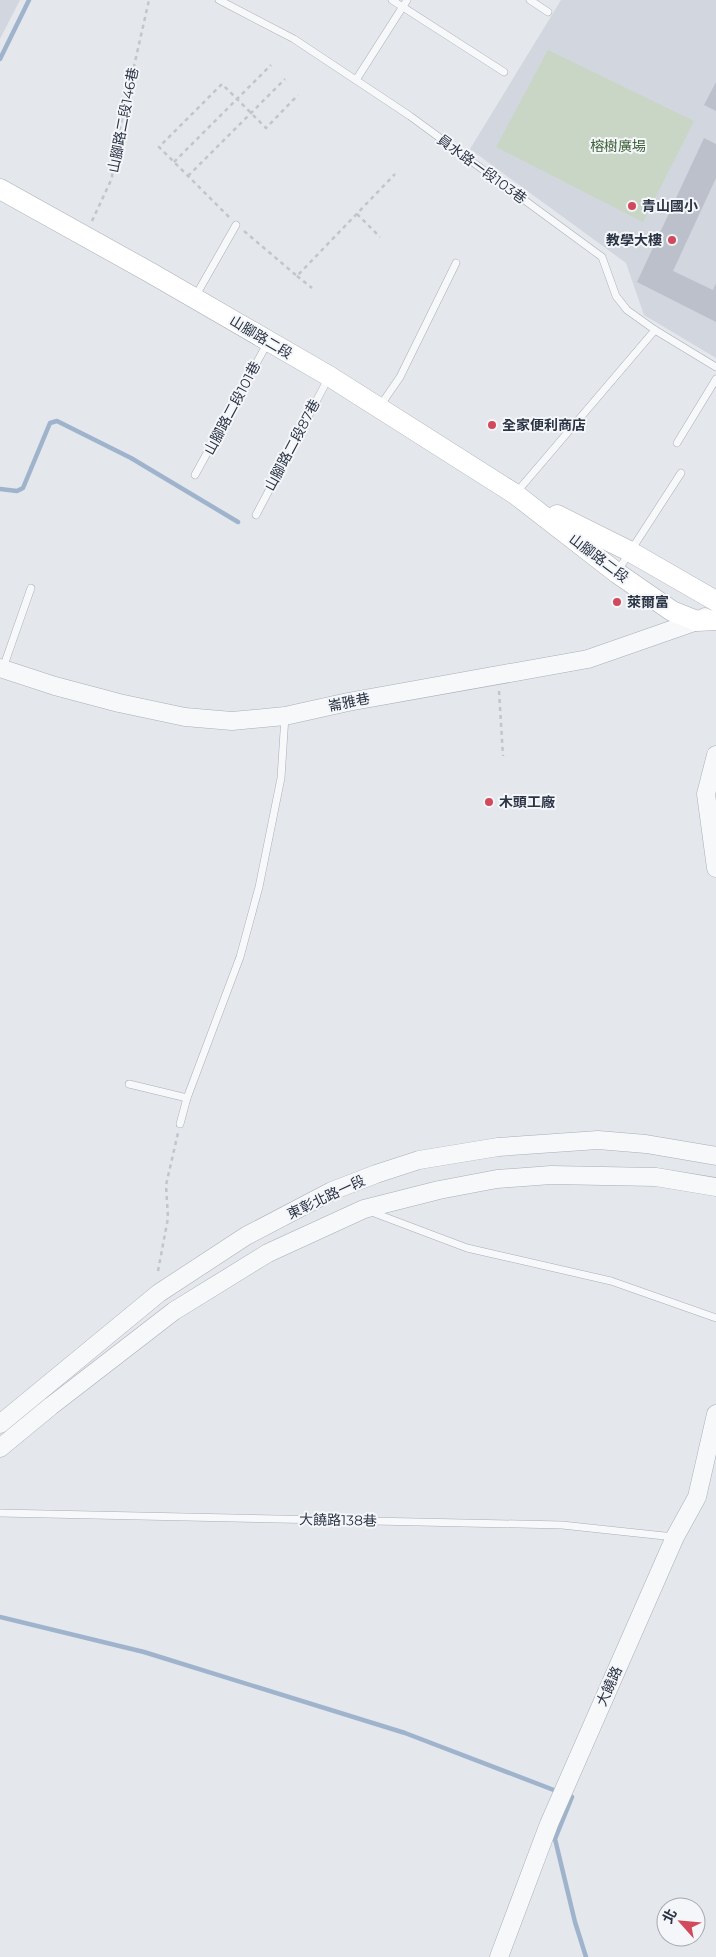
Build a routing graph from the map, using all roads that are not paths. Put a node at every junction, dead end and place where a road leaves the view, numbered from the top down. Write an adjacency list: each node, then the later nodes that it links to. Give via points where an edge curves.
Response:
1 (219, 0): 8 (lane, 員水路一段103巷, via 294,39)
2 (392, 0): 5 (lane)
3 (407, 0): 5 (lane)
4 (530, 0): 6 (lane)
5 (403, 7): 7 (lane); 8 (lane)
6 (548, 12)
7 (504, 72)
8 (356, 80): 13 (lane, 員水路一段103巷, via 602,257 616,296 628,310)
9 (0, 189): 12 (main road, 山腳路二段)
10 (236, 225): 12 (lane)
11 (456, 263): 18 (lane, via 400,377)
12 (195, 298): 14 (main road, 山腳路二段)
13 (655, 330): 15 (lane, 員水路一段103巷); 22 (lane)
14 (268, 341): 16 (main road, 山腳路二段); 21 (lane, 山腳路二段101巷)
15 (716, 366)
16 (329, 376): 18 (main road, 山腳路二段); 23 (lane, 山腳路二段87巷)
17 (716, 380): 19 (lane)
18 (379, 408): 22 (main road, 山腳路二段)
19 (677, 444)
20 (681, 473): 24 (lane)
21 (196, 476)
22 (515, 494): 24 (main road, 山腳路二段); 25 (main road, 山腳路二段)
23 (256, 514)
24 (629, 551): 25 (lane); 27 (main road, 山腳路二段)
25 (617, 573): 29 (main road, 山腳路二段, via 672,610)
26 (31, 588): 30 (lane)
27 (716, 600)
28 (716, 611): 29 (street, 崙雅巷)
29 (706, 621): 31 (street, 崙雅巷, via 588,659)
30 (2, 668): 31 (street, 崙雅巷, via 55,686 185,717 232,721)
31 (285, 716): 35 (lane, via 281,778 259,887 240,957)
32 (716, 755): 33 (street, via 706,794)
33 (716, 868)
34 (129, 1084): 35 (lane)
35 (187, 1098): 36 (lane)
36 (180, 1124)
37 (716, 1156): 42 (street, 東彰北路一段, via 598,1140 498,1147 419,1160 376,1174 332,1191 246,1236 159,1293)
38 (716, 1187): 39 (street, 東彰北路一段, via 656,1177 551,1174 497,1179)
39 (364, 1209): 40 (lane, via 467,1248 611,1281); 43 (street, 東彰北路一段, via 268,1253 174,1311)
40 (716, 1318)
41 (716, 1414): 45 (street, 大饒路, via 696,1497)
42 (0, 1424)
43 (0, 1448)
44 (0, 1513): 45 (lane, 大饒路138巷, via 562,1525)
45 (674, 1537): 46 (street, 大饒路, via 549,1824)
46 (499, 1957)

